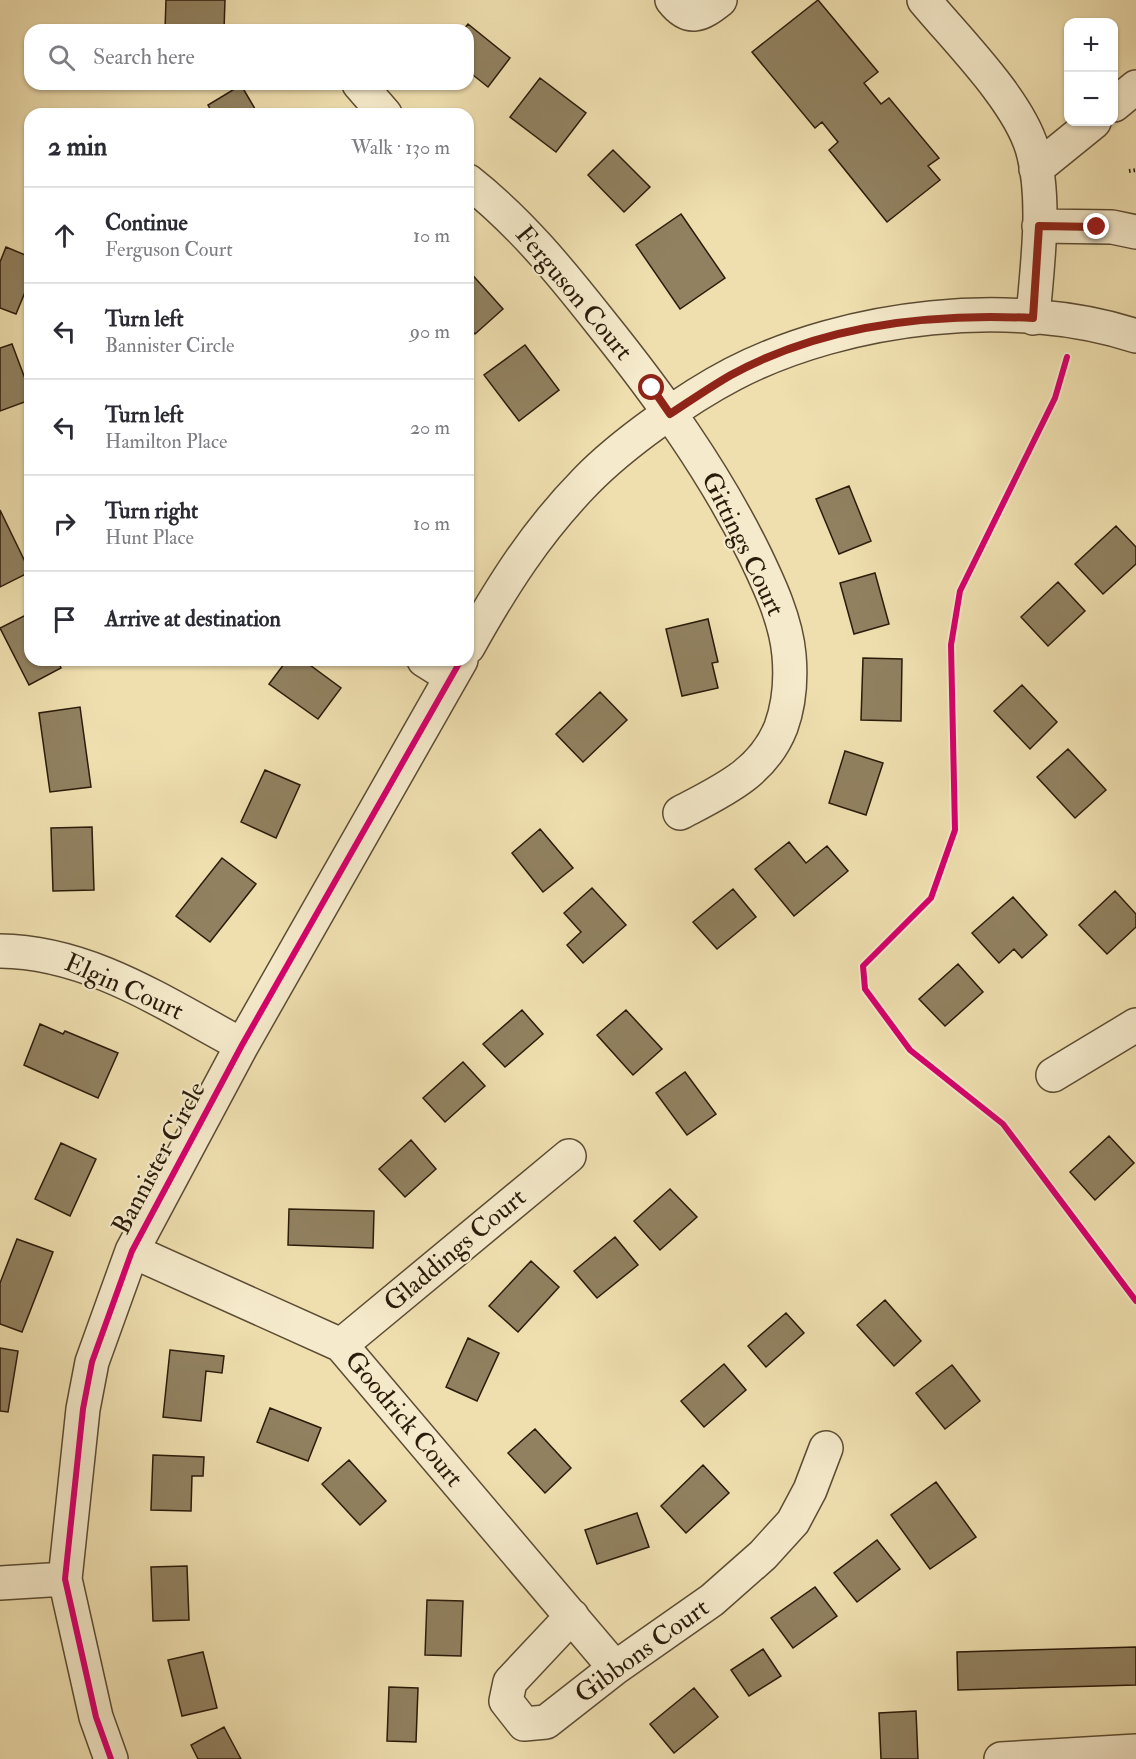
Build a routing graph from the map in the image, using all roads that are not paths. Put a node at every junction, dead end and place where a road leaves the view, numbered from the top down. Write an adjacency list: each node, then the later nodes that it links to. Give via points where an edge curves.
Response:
1 (672, 0): 2 (street, via 691,15 704,13)
2 (720, 0)
3 (924, 0): 9 (street, via 1024,128)
4 (1136, 87): 6 (street)
5 (364, 90): 7 (street)
6 (1118, 101)
7 (380, 108)
8 (1089, 126): 9 (street)
9 (1036, 169): 11 (street)
10 (474, 186): 15 (street, Ferguson Court, via 526,232 557,267)
11 (1039, 226): 12 (street, via 1112,227); 13 (street)
12 (1136, 232)
13 (1033, 318): 14 (street, via 1081,323); 15 (street, via 928,319 825,338 732,374)
14 (1136, 336)
15 (670, 414): 16 (street, via 588,479 555,515 522,555); 18 (street, Gittings Court, via 740,524 769,585 789,654 786,706 768,752 752,771 730,787)
16 (474, 637)
17 (456, 669): 21 (street, Bannister Circle)
18 (681, 813)
19 (0, 951): 21 (street, Elgin Court, via 42,953 86,965 128,983)
20 (1136, 1025): 22 (street)
21 (242, 1045): 24 (street, Bannister Circle)
22 (1053, 1075)
23 (569, 1156): 25 (street, Gladdings Court)
24 (132, 1251): 25 (street, Goodrick Court); 27 (street, Bannister Circle, via 92,1362 73,1487)
25 (341, 1345): 29 (street, Goodrick Court)
26 (826, 1448): 30 (street, Gibbons Court, via 793,1522 762,1555 712,1600)
27 (65, 1579): 28 (street); 32 (street, Bannister Circle, via 96,1717)
28 (0, 1584)
29 (572, 1616): 30 (street, Goodrick Court); 30 (street, Gibbons Court, via 510,1682 506,1701 524,1724 546,1722)
30 (615, 1668)
31 (1136, 1751): 33 (street)
32 (111, 1759)
33 (1001, 1759)

